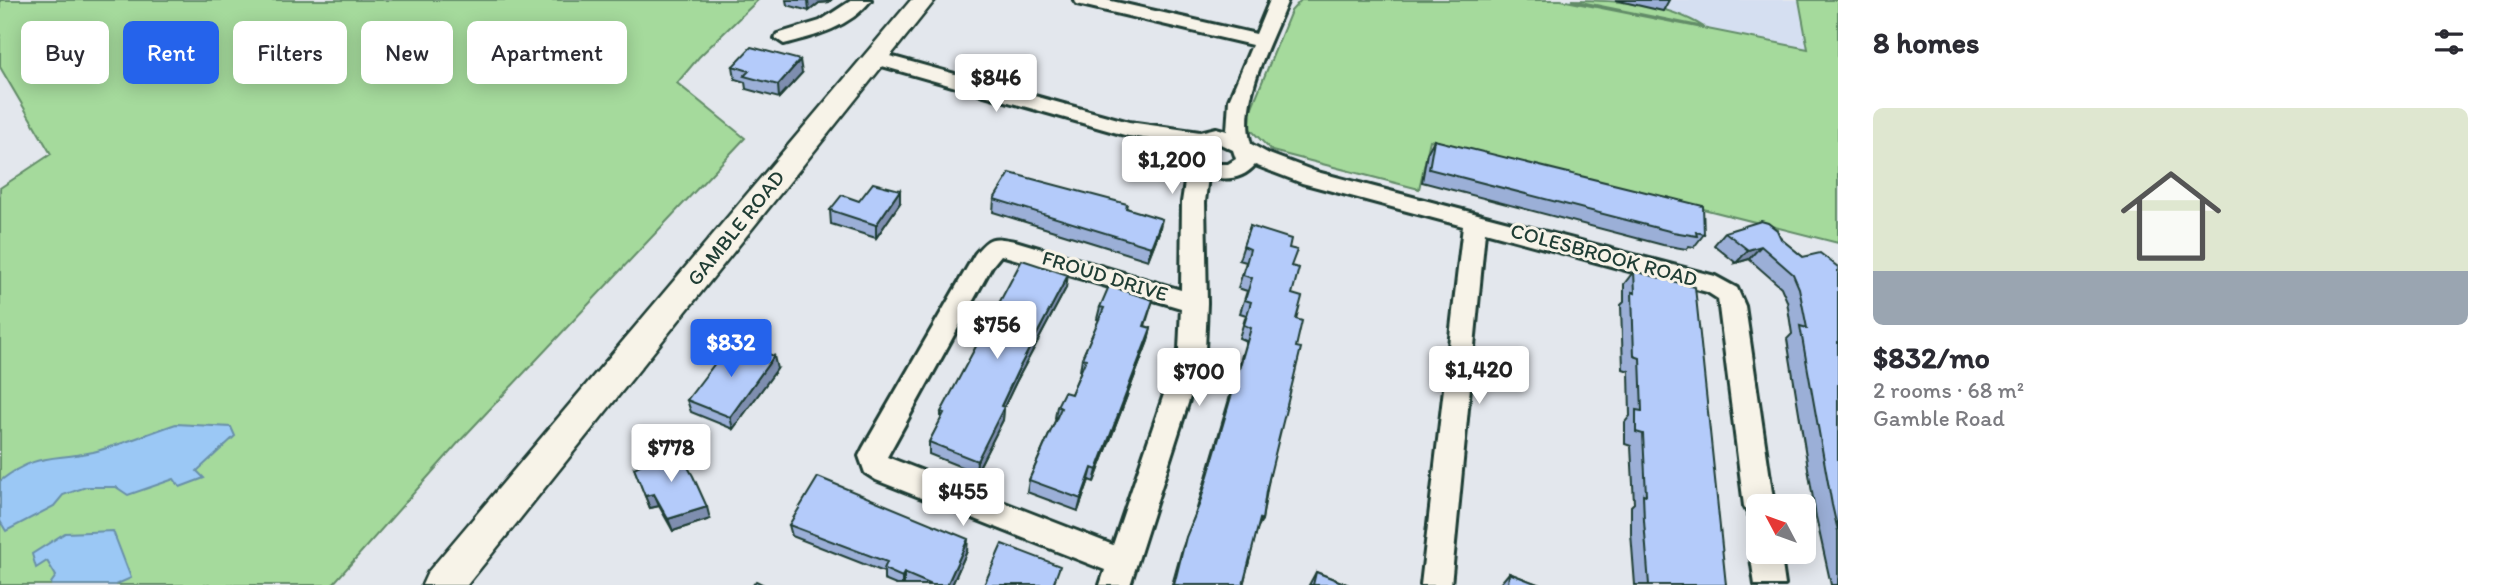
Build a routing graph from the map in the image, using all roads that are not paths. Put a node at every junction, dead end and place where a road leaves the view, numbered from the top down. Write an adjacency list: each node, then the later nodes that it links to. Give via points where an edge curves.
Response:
1 (862, 0): 5 (street, via 847,16 814,32)
2 (923, 0): 7 (main road, GAMBLE ROAD)
3 (1083, 0): 6 (street)
4 (1279, 0): 6 (street)
5 (784, 38)
6 (1261, 41): 8 (street)
7 (875, 58): 9 (street, via 1136,134); 17 (main road, GAMBLE ROAD)
8 (1239, 100): 9 (street); 10 (street)
9 (1198, 147): 10 (street, via 1226,137); 10 (street, via 1211,170); 11 (street)
10 (1238, 158): 11 (street); 12 (street, COLESBROOK ROAD, via 1257,169 1310,178)
11 (1195, 215): 13 (street)
12 (1475, 221): 14 (street, COLESBROOK ROAD, via 1697,278 1728,294); 18 (street)
13 (1195, 303): 16 (street, via 1189,365); 16 (street, FROUD DRIVE, via 995,246 873,456 875,464 886,471)
14 (1757, 494)
15 (1767, 564): 19 (street)
16 (1119, 574)
17 (446, 584)
18 (1436, 585)
19 (1770, 585)

